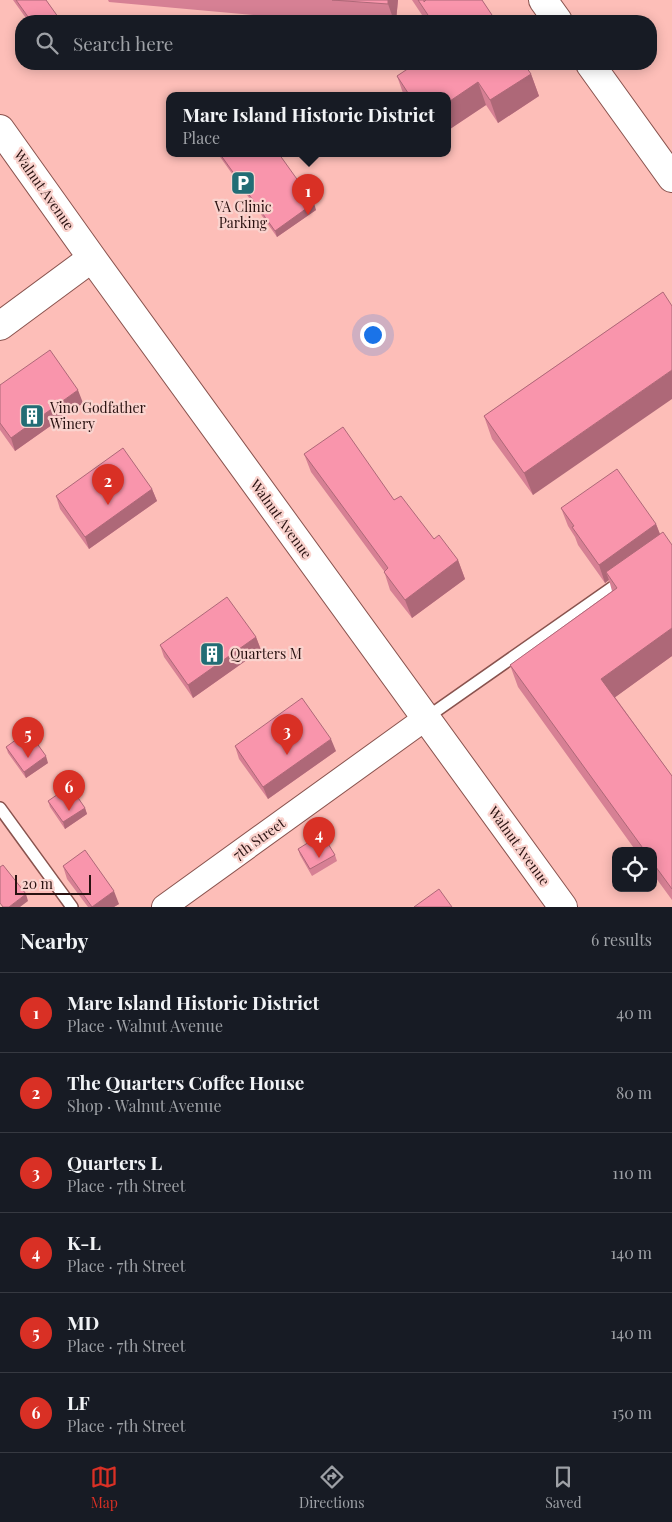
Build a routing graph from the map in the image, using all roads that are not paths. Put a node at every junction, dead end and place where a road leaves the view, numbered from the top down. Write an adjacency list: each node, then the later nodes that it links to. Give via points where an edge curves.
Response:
1 (543, 0): 2 (street)
2 (554, 15)
3 (594, 70): 5 (street)
4 (0, 129): 6 (street, Walnut Avenue)
5 (672, 178)
6 (92, 258): 7 (street); 9 (street, Walnut Avenue)
7 (0, 326)
8 (632, 573): 9 (lane)
9 (426, 718): 12 (street, 7th Street); 13 (street, Walnut Avenue)
10 (0, 808): 11 (lane)
11 (72, 907)
12 (164, 907)
13 (563, 907)

